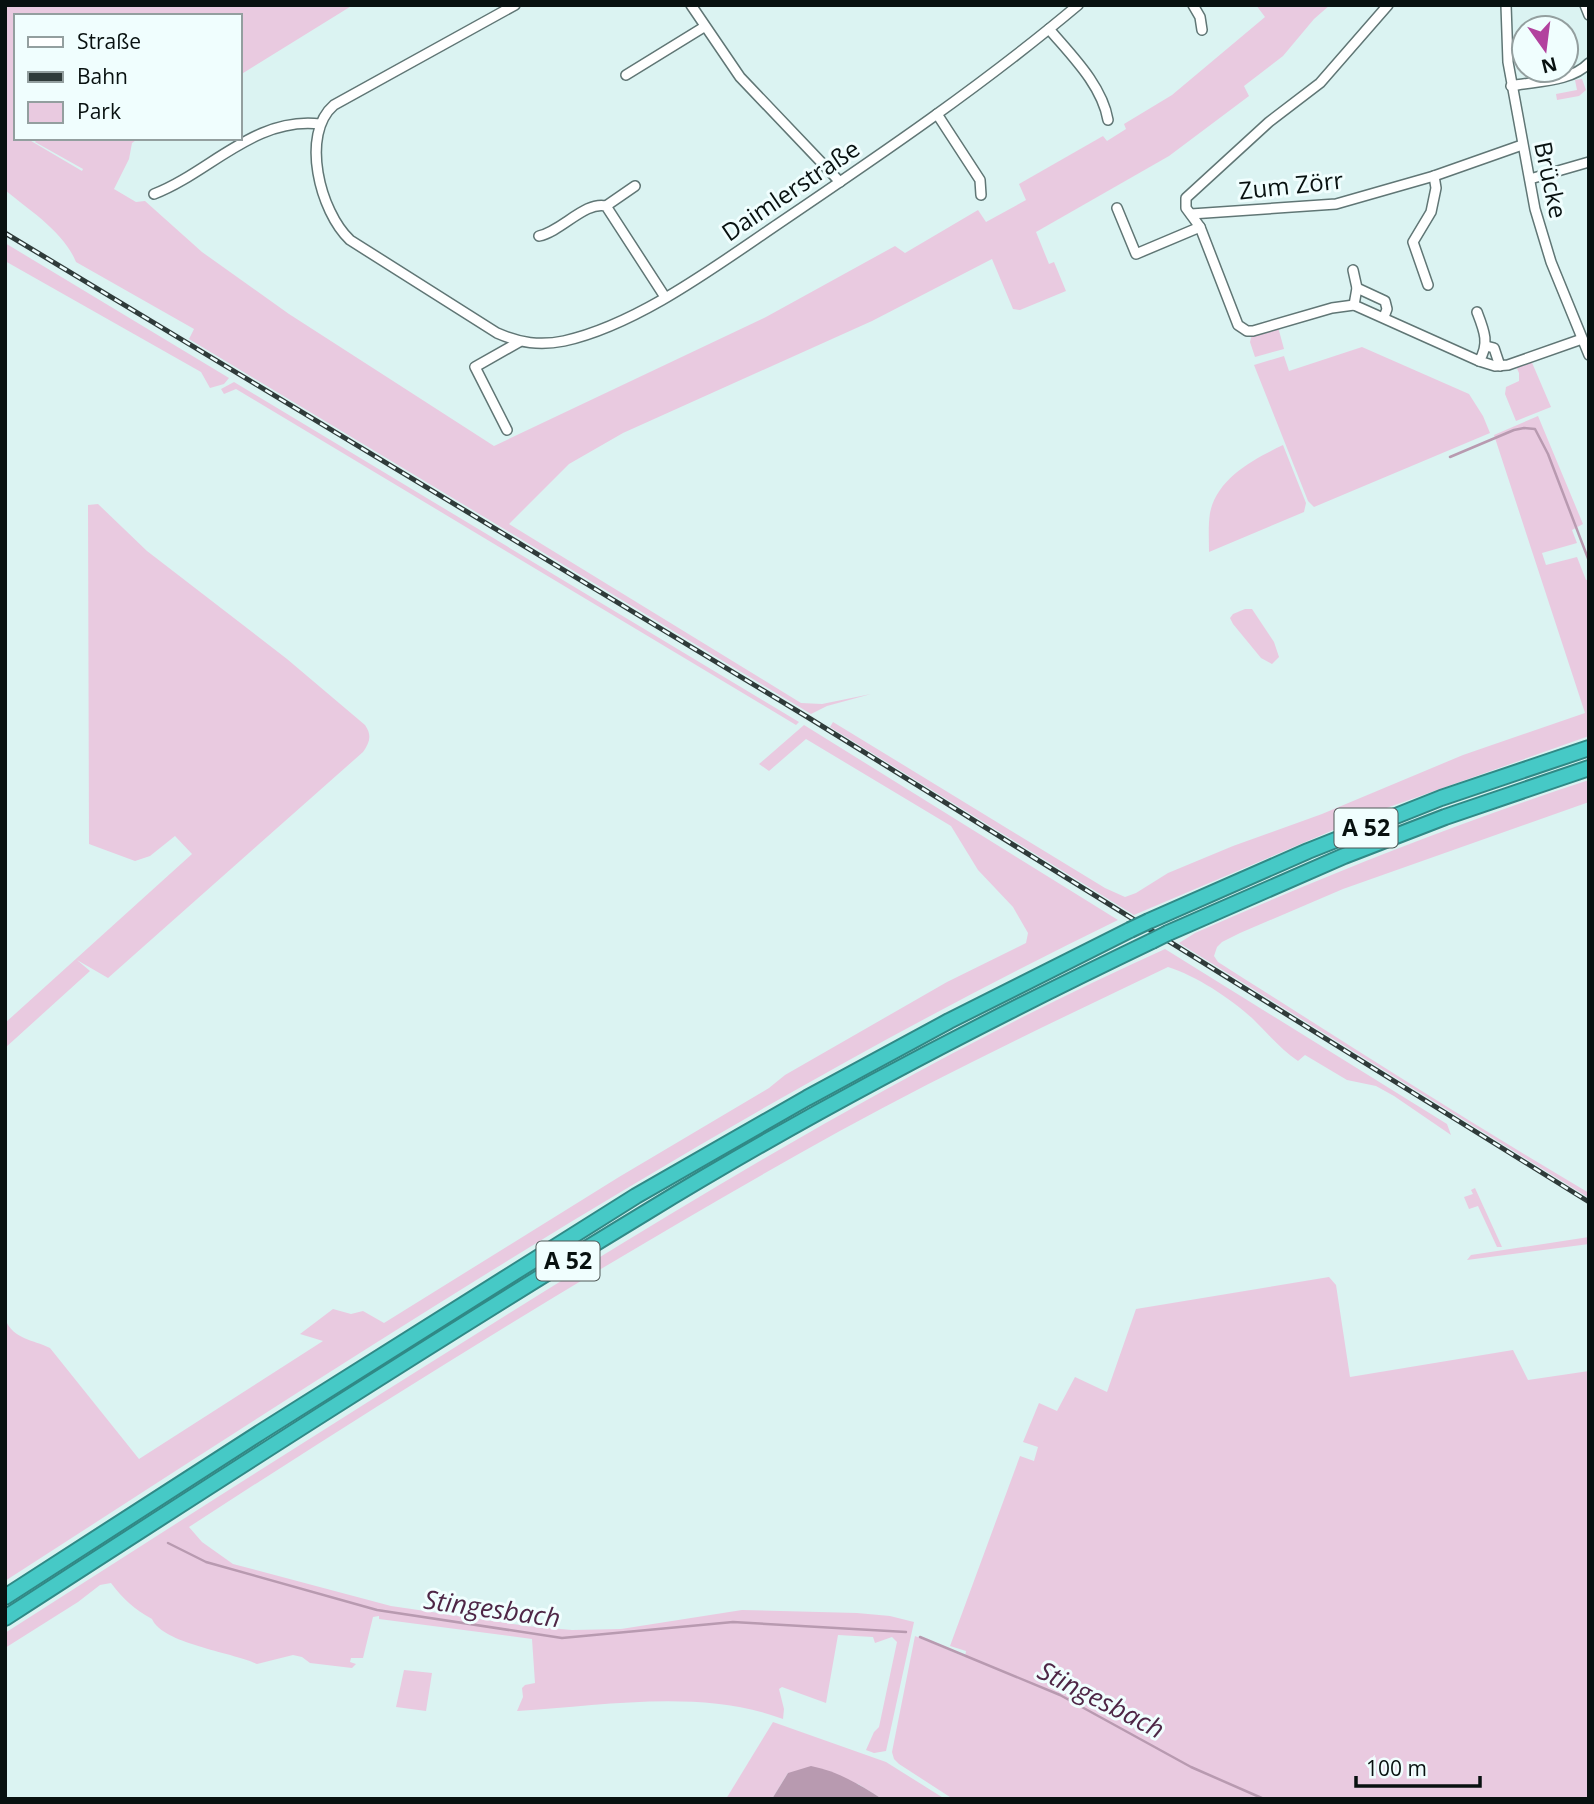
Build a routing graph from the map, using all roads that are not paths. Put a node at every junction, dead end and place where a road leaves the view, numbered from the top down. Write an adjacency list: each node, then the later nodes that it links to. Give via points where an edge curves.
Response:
1 (515, 5): 17 (street, via 344,98 326,112)
2 (691, 5): 9 (street)
3 (1078, 5): 10 (street, Daimlerstraße)
4 (1193, 5): 11 (street)
5 (1388, 5): 28 (street, via 1320,83 1188,194)
6 (1506, 5): 14 (street, Brücke)
7 (1585, 5): 8 (street)
8 (1589, 15)
9 (704, 27): 13 (street); 22 (street, via 758,98)
10 (1049, 29): 15 (street, Daimlerstraße); 16 (street, via 1088,77)
11 (1202, 30)
12 (1589, 64): 14 (street, via 1571,75)
13 (625, 75)
14 (1511, 86): 18 (street, Brücke)
15 (937, 114): 22 (street, Daimlerstraße); 25 (street, via 980,180)
16 (1108, 120)
17 (320, 124): 24 (street, via 293,124 246,141); 39 (street, Daimlerstraße, via 320,185 327,209 343,233 487,327)
18 (1522, 145): 20 (street, Zum Zörr); 21 (street, Brücke)
19 (1589, 162): 21 (street)
20 (1434, 176): 28 (street, Zum Zörr, via 1336,204); 32 (street, via 1431,212 1413,242)
21 (1530, 179): 38 (street, Brücke, via 1544,241)
22 (840, 182): 34 (street, Daimlerstraße)
23 (635, 186): 26 (street)
24 (154, 194)
25 (981, 195)
26 (606, 206): 30 (street, via 595,205 552,233); 34 (street)
27 (1117, 208): 29 (street, via 1136,254)
28 (1191, 214): 29 (street)
29 (1200, 227): 35 (street, via 1234,317 1247,331)
30 (539, 236)
31 (1353, 270): 33 (street)
32 (1429, 285)
33 (1357, 288): 35 (street); 37 (street, via 1385,301)
34 (665, 297): 39 (street, Daimlerstraße, via 621,322 578,338 544,344)
35 (1354, 305): 37 (street)
36 (1477, 312): 40 (street)
37 (1384, 317): 42 (street)
38 (1582, 339): 41 (street, Brücke); 43 (street)
39 (519, 342): 44 (street, via 475,367)
40 (1486, 346): 42 (street); 43 (street, via 1494,348)
41 (1589, 355)
42 (1479, 361): 43 (street)
43 (1500, 366)
44 (507, 430)
45 (1589, 748): 47 (highway, A 52, bridge, via 1441,798 1308,851 1149,921 949,1021 636,1196)
46 (1589, 768): 48 (highway, A 52, bridge, via 1344,856 1168,933 948,1043 657,1205)
47 (5, 1597)
48 (5, 1618)

